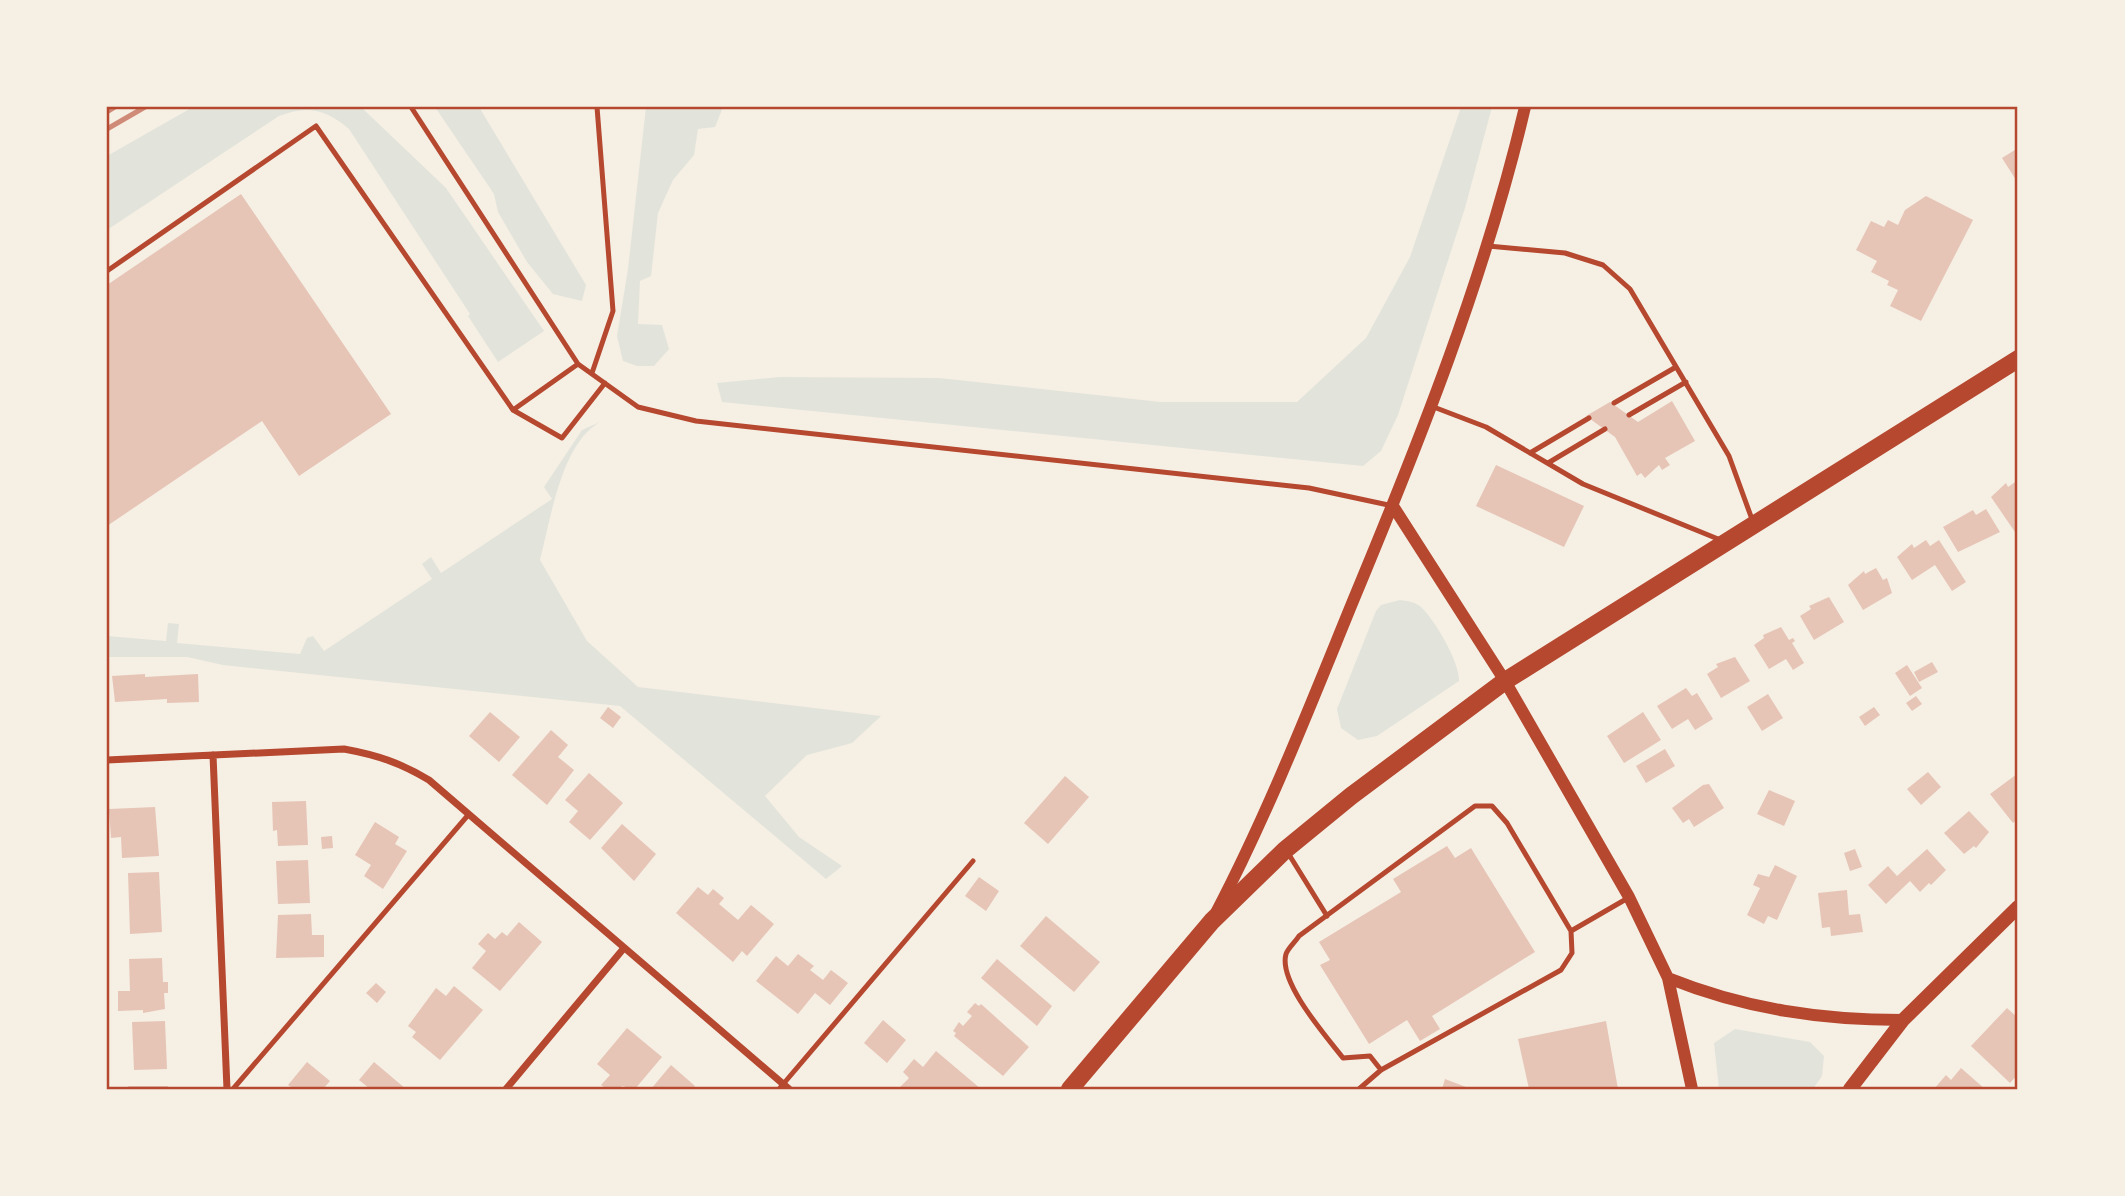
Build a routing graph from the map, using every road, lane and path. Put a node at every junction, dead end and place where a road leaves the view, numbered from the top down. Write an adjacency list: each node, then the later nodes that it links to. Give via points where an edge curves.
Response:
1 (411, 107): 7 (lane)
2 (597, 107): 9 (lane, via 613,311)
3 (1525, 107): 4 (street)
4 (1487, 246): 8 (lane, via 1565,253 1603,265 1630,289); 13 (street)
5 (107, 271): 14 (lane, via 316,126)
6 (2018, 359): 21 (main road)
7 (578, 364): 9 (lane); 14 (lane)
8 (1676, 367): 10 (lane); 12 (lane)
9 (592, 373): 11 (lane)
10 (1686, 382): 15 (lane); 21 (lane, via 1729,456)
11 (605, 383): 14 (lane, via 562,438); 20 (lane, via 638,407 696,421 1309,488)
12 (1614, 403)
13 (1431, 406): 18 (lane, via 1486,427); 20 (street)
14 (513, 410)
15 (1629, 415)
16 (1589, 418): 18 (lane)
17 (1605, 429): 19 (lane)
18 (1530, 453): 19 (lane)
19 (1548, 463): 22 (lane, via 1583,484)
20 (1393, 506): 23 (street); 32 (street, via 1256,835)
21 (1754, 525): 22 (main road)
22 (1725, 543): 23 (main road)
23 (1505, 681): 27 (main road); 29 (street)
24 (213, 755): 25 (street); 26 (street, via 344,749 376,755 429,780); 39 (street)
25 (107, 760)
26 (469, 814): 34 (street); 40 (lane)
27 (1285, 850): 31 (lane); 32 (main road)
28 (973, 861): 38 (lane)
29 (1629, 897): 33 (lane); 35 (street)
30 (2018, 907): 36 (main road)
31 (1327, 916): 33 (lane, via 1475,806 1492,806 1507,823); 37 (lane, via 1299,936 1286,954 1287,972 1296,993 1343,1058 1370,1056)
32 (1212, 921): 42 (main road)
33 (1571, 932): 37 (lane, via 1572,953 1561,970)
34 (624, 948): 38 (street); 41 (street)
35 (1668, 978): 36 (street, via 1711,995 1779,1012 1846,1020); 44 (street)
36 (1903, 1020): 45 (main road)
37 (1381, 1070): 43 (lane)
38 (784, 1087)
39 (226, 1089)
40 (233, 1089)
41 (506, 1089)
42 (1070, 1089)
43 (1359, 1089)
44 (1692, 1089)
45 (1850, 1089)

